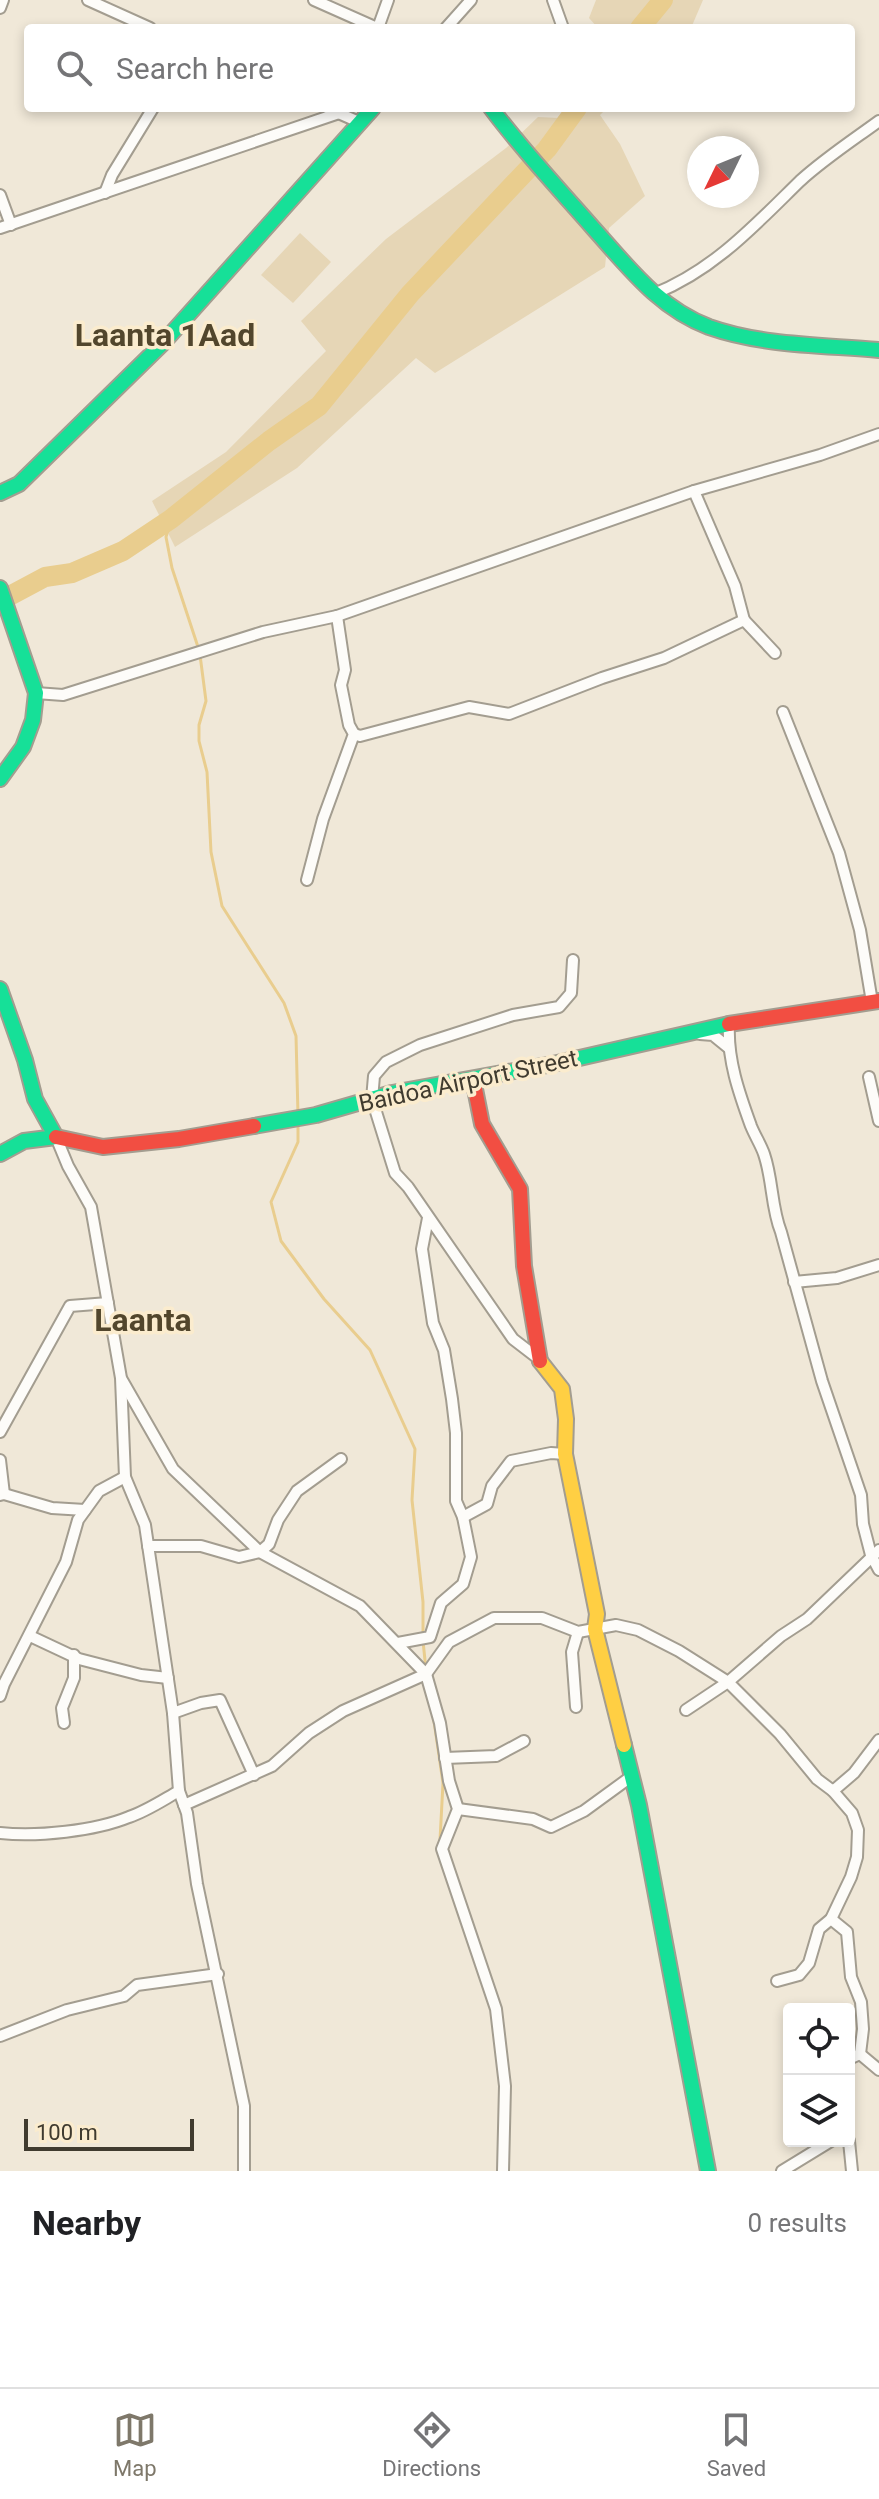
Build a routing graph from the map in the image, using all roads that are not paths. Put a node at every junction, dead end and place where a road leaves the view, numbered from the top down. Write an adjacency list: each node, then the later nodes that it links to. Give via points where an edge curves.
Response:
1 (3, 0): 7 (street)
2 (88, 0): 8 (street)
3 (314, 0): 9 (street)
4 (388, 0): 10 (street)
5 (471, 0): 11 (street)
6 (553, 0): 12 (street)
7 (0, 8)
8 (141, 24)
9 (369, 24)
10 (379, 24)
11 (450, 24)
12 (562, 24)
13 (151, 112): 19 (street)
14 (369, 112): 18 (street)
15 (494, 112): 22 (street)
16 (339, 113): 18 (street); 19 (street)
17 (879, 121): 22 (street, via 803,179 721,257)
18 (359, 122): 26 (street, via 163,343 19,484)
19 (105, 193): 21 (street)
20 (0, 195): 21 (street)
21 (5, 227)
22 (654, 294): 23 (street, via 685,317 751,337)
23 (879, 350)
24 (879, 434): 25 (street)
25 (694, 491): 28 (street); 29 (street)
26 (0, 493)
27 (0, 588): 31 (street)
28 (337, 616): 31 (street, via 263,632 63,695); 33 (street, via 345,670 341,685)
29 (744, 620): 30 (street); 33 (street, via 664,658 509,714 469,707)
30 (775, 653)
31 (36, 693): 34 (street, via 23,747)
32 (783, 712): 38 (street, via 839,853)
33 (354, 734): 35 (street)
34 (0, 779)
35 (307, 880)
36 (573, 960): 44 (street, via 571,993 559,1007 513,1015 420,1045 386,1062 374,1076)
37 (0, 989): 46 (street, via 35,1099)
38 (876, 1001): 39 (street, Baidoa Airport Street)
39 (729, 1024): 40 (street, Baidoa Airport Street); 41 (street)
40 (687, 1033): 41 (street, via 713,1035); 43 (street, Baidoa Airport Street)
41 (729, 1048): 50 (street, via 764,1154)
42 (869, 1077): 45 (street)
43 (473, 1079): 44 (street, Baidoa Airport Street); 52 (street, via 482,1124 520,1189 524,1266)
44 (372, 1099): 46 (street, Baidoa Airport Street, via 316,1115 179,1139 103,1147); 48 (street, via 395,1173)
45 (879, 1121)
46 (56, 1137): 47 (street, via 24,1141); 51 (street, via 91,1207)
47 (0, 1154)
48 (428, 1218): 52 (street, via 513,1339); 61 (street, via 422,1249 452,1399 456,1501)
49 (879, 1265): 50 (street, via 837,1278)
50 (794, 1282): 64 (street)
51 (108, 1303): 53 (street); 54 (street, via 70,1306)
52 (539, 1359): 55 (street, via 562,1389)
53 (121, 1378): 58 (street); 63 (street, via 173,1469)
54 (0, 1432)
55 (565, 1454): 61 (street, via 511,1461 492,1486 487,1504); 66 (street, via 597,1614)
56 (341, 1459): 63 (street, via 297,1491)
57 (0, 1460): 59 (street)
58 (125, 1477): 60 (street, via 99,1491); 62 (street)
59 (2, 1494): 60 (street, via 52,1508)
60 (85, 1510): 68 (street)
61 (463, 1517): 69 (street, via 471,1557 463,1584 441,1603)
62 (148, 1546): 63 (street, via 201,1546 239,1557); 74 (street)
63 (260, 1552): 71 (street, via 360,1606)
64 (875, 1552): 65 (street); 75 (street, via 807,1619)
65 (879, 1570)
66 (595, 1629): 67 (street); 75 (street, via 616,1625 638,1630); 85 (street)
67 (578, 1632): 70 (street, via 542,1618 494,1618); 77 (street, via 572,1652)
68 (30, 1636): 72 (street); 76 (street)
69 (430, 1637): 70 (street); 71 (street)
70 (449, 1642): 73 (street)
71 (398, 1643): 73 (street)
72 (74, 1655): 74 (street); 80 (street, via 74,1678 62,1708)
73 (426, 1674): 83 (street); 84 (street, via 343,1711)
74 (168, 1678): 79 (street)
75 (728, 1682): 78 (street); 87 (street)
76 (0, 1696)
77 (576, 1707)
78 (686, 1710)
79 (173, 1713): 84 (street, via 220,1700); 86 (street)
80 (64, 1723)
81 (879, 1740): 87 (street)
82 (524, 1741): 83 (street, via 496,1756)
83 (445, 1758): 89 (street)
84 (254, 1775): 88 (street)
85 (632, 1776): 89 (street, via 584,1811 551,1827 533,1819); 102 (street)
86 (179, 1791): 88 (street); 90 (street, via 128,1818 22,1836)
87 (833, 1791): 91 (street, via 852,1813 858,1830 851,1877)
88 (184, 1805): 92 (street)
89 (458, 1809): 101 (street, via 442,1849 496,2009 505,2086)
90 (0, 1833)
91 (831, 1919): 93 (street, via 819,1929 809,1963 799,1975); 95 (street, via 847,1932 851,1977 861,2002 863,2029)
92 (218, 1974): 94 (street, via 137,1985 124,1996 67,2010); 100 (street, via 244,2106)
93 (777, 1981)
94 (0, 2036)
95 (855, 2054)
96 (855, 2058): 97 (street)
97 (879, 2070)
98 (821, 2147): 103 (street)
99 (850, 2147): 104 (street)
100 (244, 2171)
101 (503, 2171)
102 (708, 2171)
103 (782, 2171)
104 (852, 2171)

